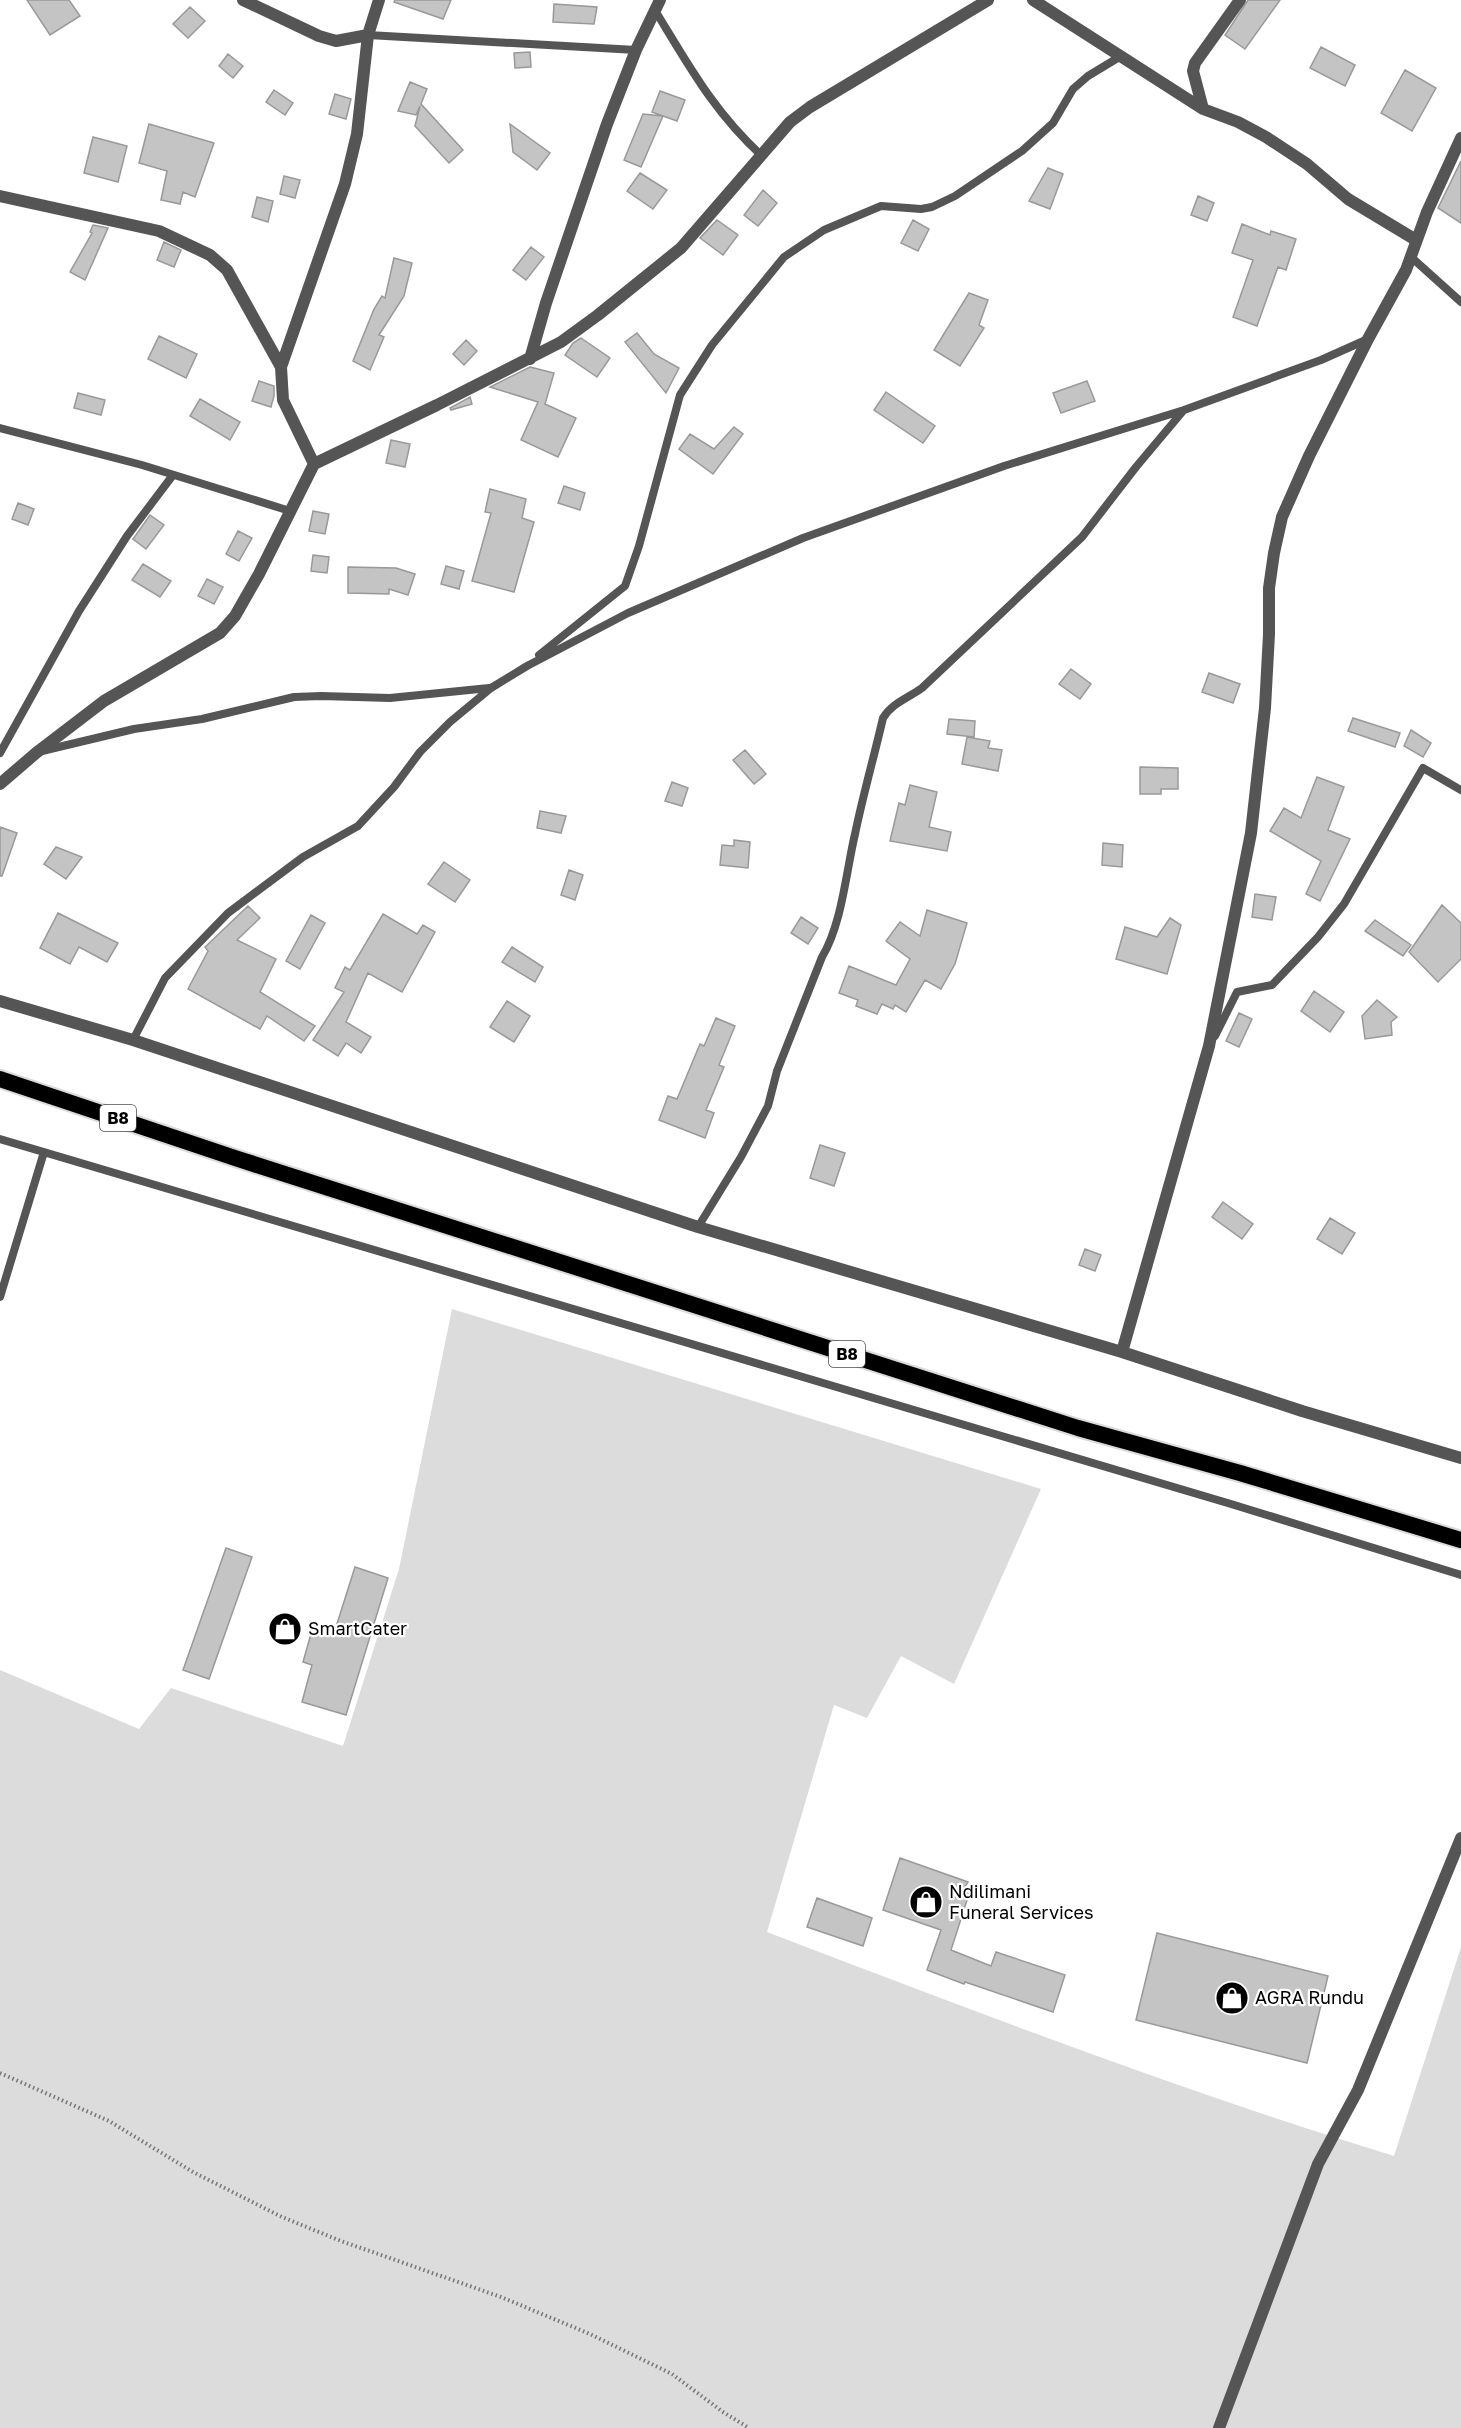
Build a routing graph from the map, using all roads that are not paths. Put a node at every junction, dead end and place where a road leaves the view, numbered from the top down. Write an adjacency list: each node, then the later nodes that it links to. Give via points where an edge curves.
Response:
1 (243, 0): 7 (street, via 318,36 336,41)
2 (379, 0): 7 (street)
3 (988, 0): 12 (street, via 810,107 790,122)
4 (1033, 0): 9 (street)
5 (1240, 0): 10 (street, via 1195,63 1193,71)
6 (658, 6): 8 (street); 12 (lane, via 711,101)
7 (368, 35): 8 (lane); 19 (street, via 357,134 345,184)
8 (636, 51): 18 (street, via 607,124)
9 (1120, 56): 10 (street); 25 (lane, via 1073,89 1053,123 1022,151 955,196 932,207 880,206 824,230 783,257 712,345 680,395 625,586)
10 (1203, 109): 14 (street, via 1266,137 1307,164 1348,199)
11 (1461, 138): 14 (street)
12 (762, 156): 18 (street, via 681,248 598,315)
13 (0, 196): 19 (street, via 159,231 210,255 227,270)
14 (1416, 240): 15 (street)
15 (1411, 257): 16 (lane); 17 (street)
16 (1461, 302)
17 (1368, 339): 20 (lane); 33 (street, via 1282,517 1269,588 1265,708 1251,834)
18 (530, 359): 22 (street)
19 (281, 367): 22 (street, via 283,400)
20 (1184, 410): 25 (lane, via 1004,466 803,538 628,613); 39 (lane, via 1082,537 922,688 887,711 828,948 777,1071 768,1106)
21 (0, 428): 23 (lane)
22 (314, 464): 24 (street)
23 (173, 475): 24 (lane); 27 (lane, via 127,536 79,611)
24 (290, 511): 28 (street, via 235,616 220,633 104,701)
25 (527, 666): 26 (lane)
26 (490, 688): 28 (lane, via 390,698 294,697); 32 (lane, via 420,752 358,826 303,856 228,913 165,978)
27 (0, 753)
28 (36, 753): 29 (street)
29 (0, 784)
30 (1461, 790): 33 (lane, via 1423,768 1344,904 1272,986 1237,992)
31 (0, 1001): 32 (street)
32 (133, 1040): 39 (street)
33 (1209, 1046): 41 (street)
34 (0, 1078): 38 (highway, B8)
35 (0, 1090): 38 (highway, B8)
36 (0, 1139): 37 (lane)
37 (44, 1152): 40 (lane); 44 (lane)
38 (235, 1158): 43 (highway, B8, via 1078,1428)
39 (698, 1227): 41 (street)
40 (0, 1298)
41 (1122, 1352): 42 (street)
42 (1461, 1458)
43 (1461, 1540)
44 (1461, 1575)
45 (1461, 1838): 46 (street, via 1358,2090 1318,2164)
46 (1219, 2428)

